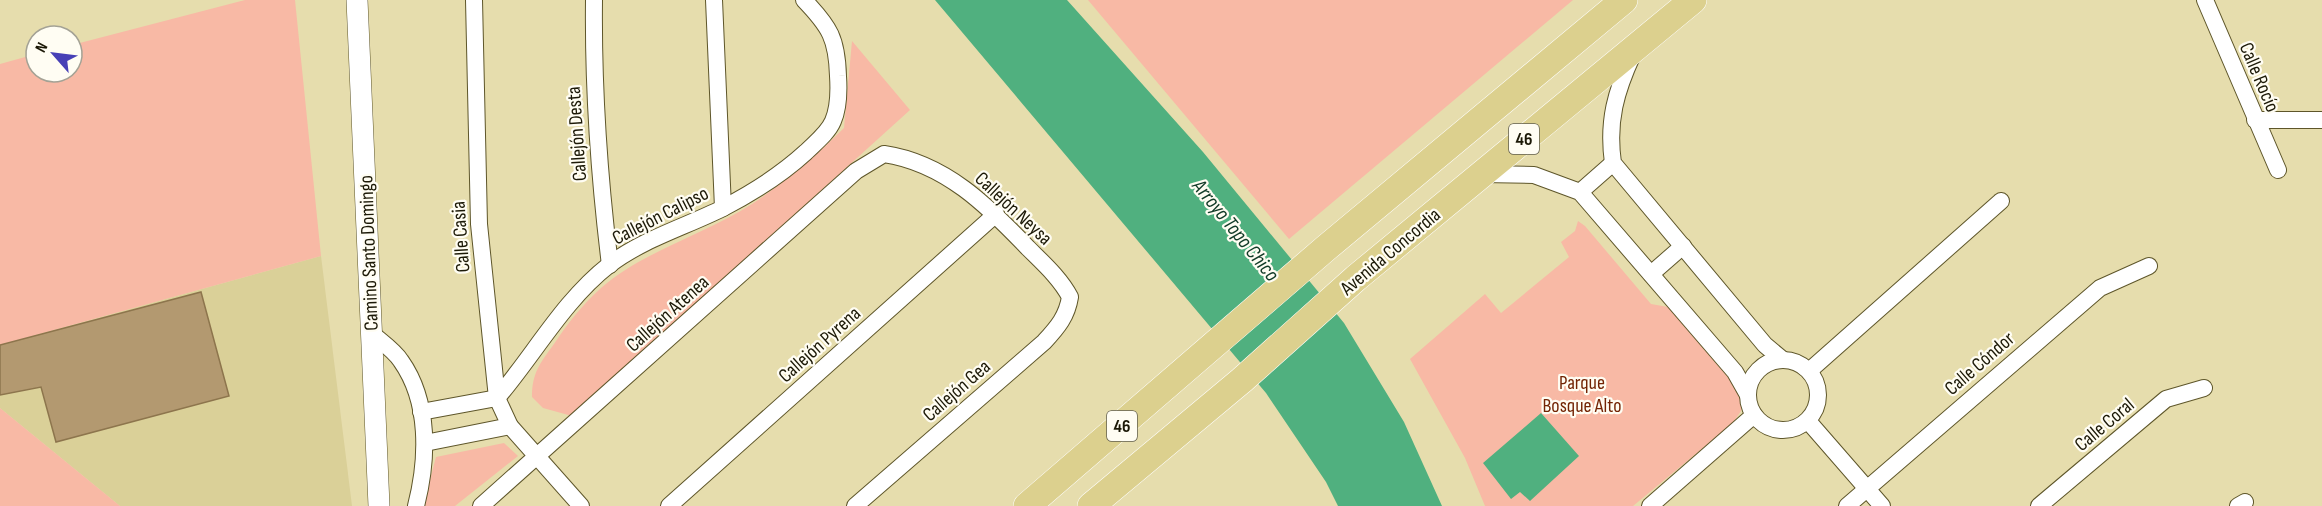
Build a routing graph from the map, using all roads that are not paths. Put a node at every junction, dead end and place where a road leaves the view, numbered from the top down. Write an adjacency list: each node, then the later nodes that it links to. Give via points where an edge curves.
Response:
1 (357, 0): 25 (street, Camino Santo Domingo)
2 (474, 0): 30 (street, Calle Casia, via 479,224)
3 (594, 0): 21 (street, Callejón Desta, via 598,168)
4 (714, 0): 18 (street)
5 (804, 0): 18 (street, Callejón Calipso, via 834,39 838,90 832,123 800,157)
6 (1624, 0): 44 (main road, 46, via 1326,248)
7 (1692, 0): 9 (main road, Avenida Concordia / 46)
8 (2205, 0): 10 (street, Calle Rocío)
9 (1638, 45): 13 (street, via 1615,96 1610,130); 15 (main road, Avenida Concordia / 46)
10 (2255, 120): 11 (street); 14 (street, Calle Rocío)
11 (2322, 120)
12 (884, 154): 19 (street, Callejón Neysa, via 919,163 967,189); 36 (street, Callejón Atenea, via 856,171)
13 (1613, 163): 16 (street); 20 (street)
14 (2277, 170)
15 (1482, 174): 16 (street, via 1534,175); 45 (main road, Avenida Concordia / 46)
16 (1580, 192): 23 (street)
17 (2001, 201): 27 (street)
18 (723, 208): 21 (street, Callejón Calipso, via 655,238)
19 (996, 214): 24 (street, Callejón Neysa); 42 (street, Callejón Pyrena)
20 (1683, 246): 23 (street); 26 (street, via 1765,345)
21 (610, 265): 30 (street, Callejón Calipso, via 565,311)
22 (2149, 266): 37 (street, Calle Cóndor, via 2100,288)
23 (1651, 274): 29 (street, via 1735,372)
24 (1070, 297): 43 (street, Callejón Gea, via 1060,325 1044,342)
25 (370, 332): 31 (street, via 400,359 416,389); 38 (street, Camino Santo Domingo)
26 (1784, 360): 27 (street); 29 (street, via 1755,374)
27 (1809, 371): 33 (street, via 1818,396)
28 (2204, 388): 49 (street, Calle Coral, via 2166,399)
29 (1748, 395): 32 (street)
30 (497, 398): 31 (street); 34 (street, Calle Casia)
31 (421, 412): 35 (street)
32 (1754, 415): 33 (street, via 1773,429 1792,429); 46 (street)
33 (1808, 421): 37 (street)
34 (510, 426): 35 (street); 36 (street, Calle Casia)
35 (425, 443): 39 (street)
36 (538, 457): 40 (street, Callejón Atenea); 41 (street, Calle Casia)
37 (1867, 489): 47 (street, Calle Cóndor); 48 (street)
38 (379, 506)
39 (416, 506)
40 (481, 506)
41 (581, 506)
42 (669, 506)
43 (855, 506)
44 (1028, 506)
45 (1091, 506)
46 (1650, 506)
47 (1847, 506)
48 (1882, 506)
49 (2039, 506)

